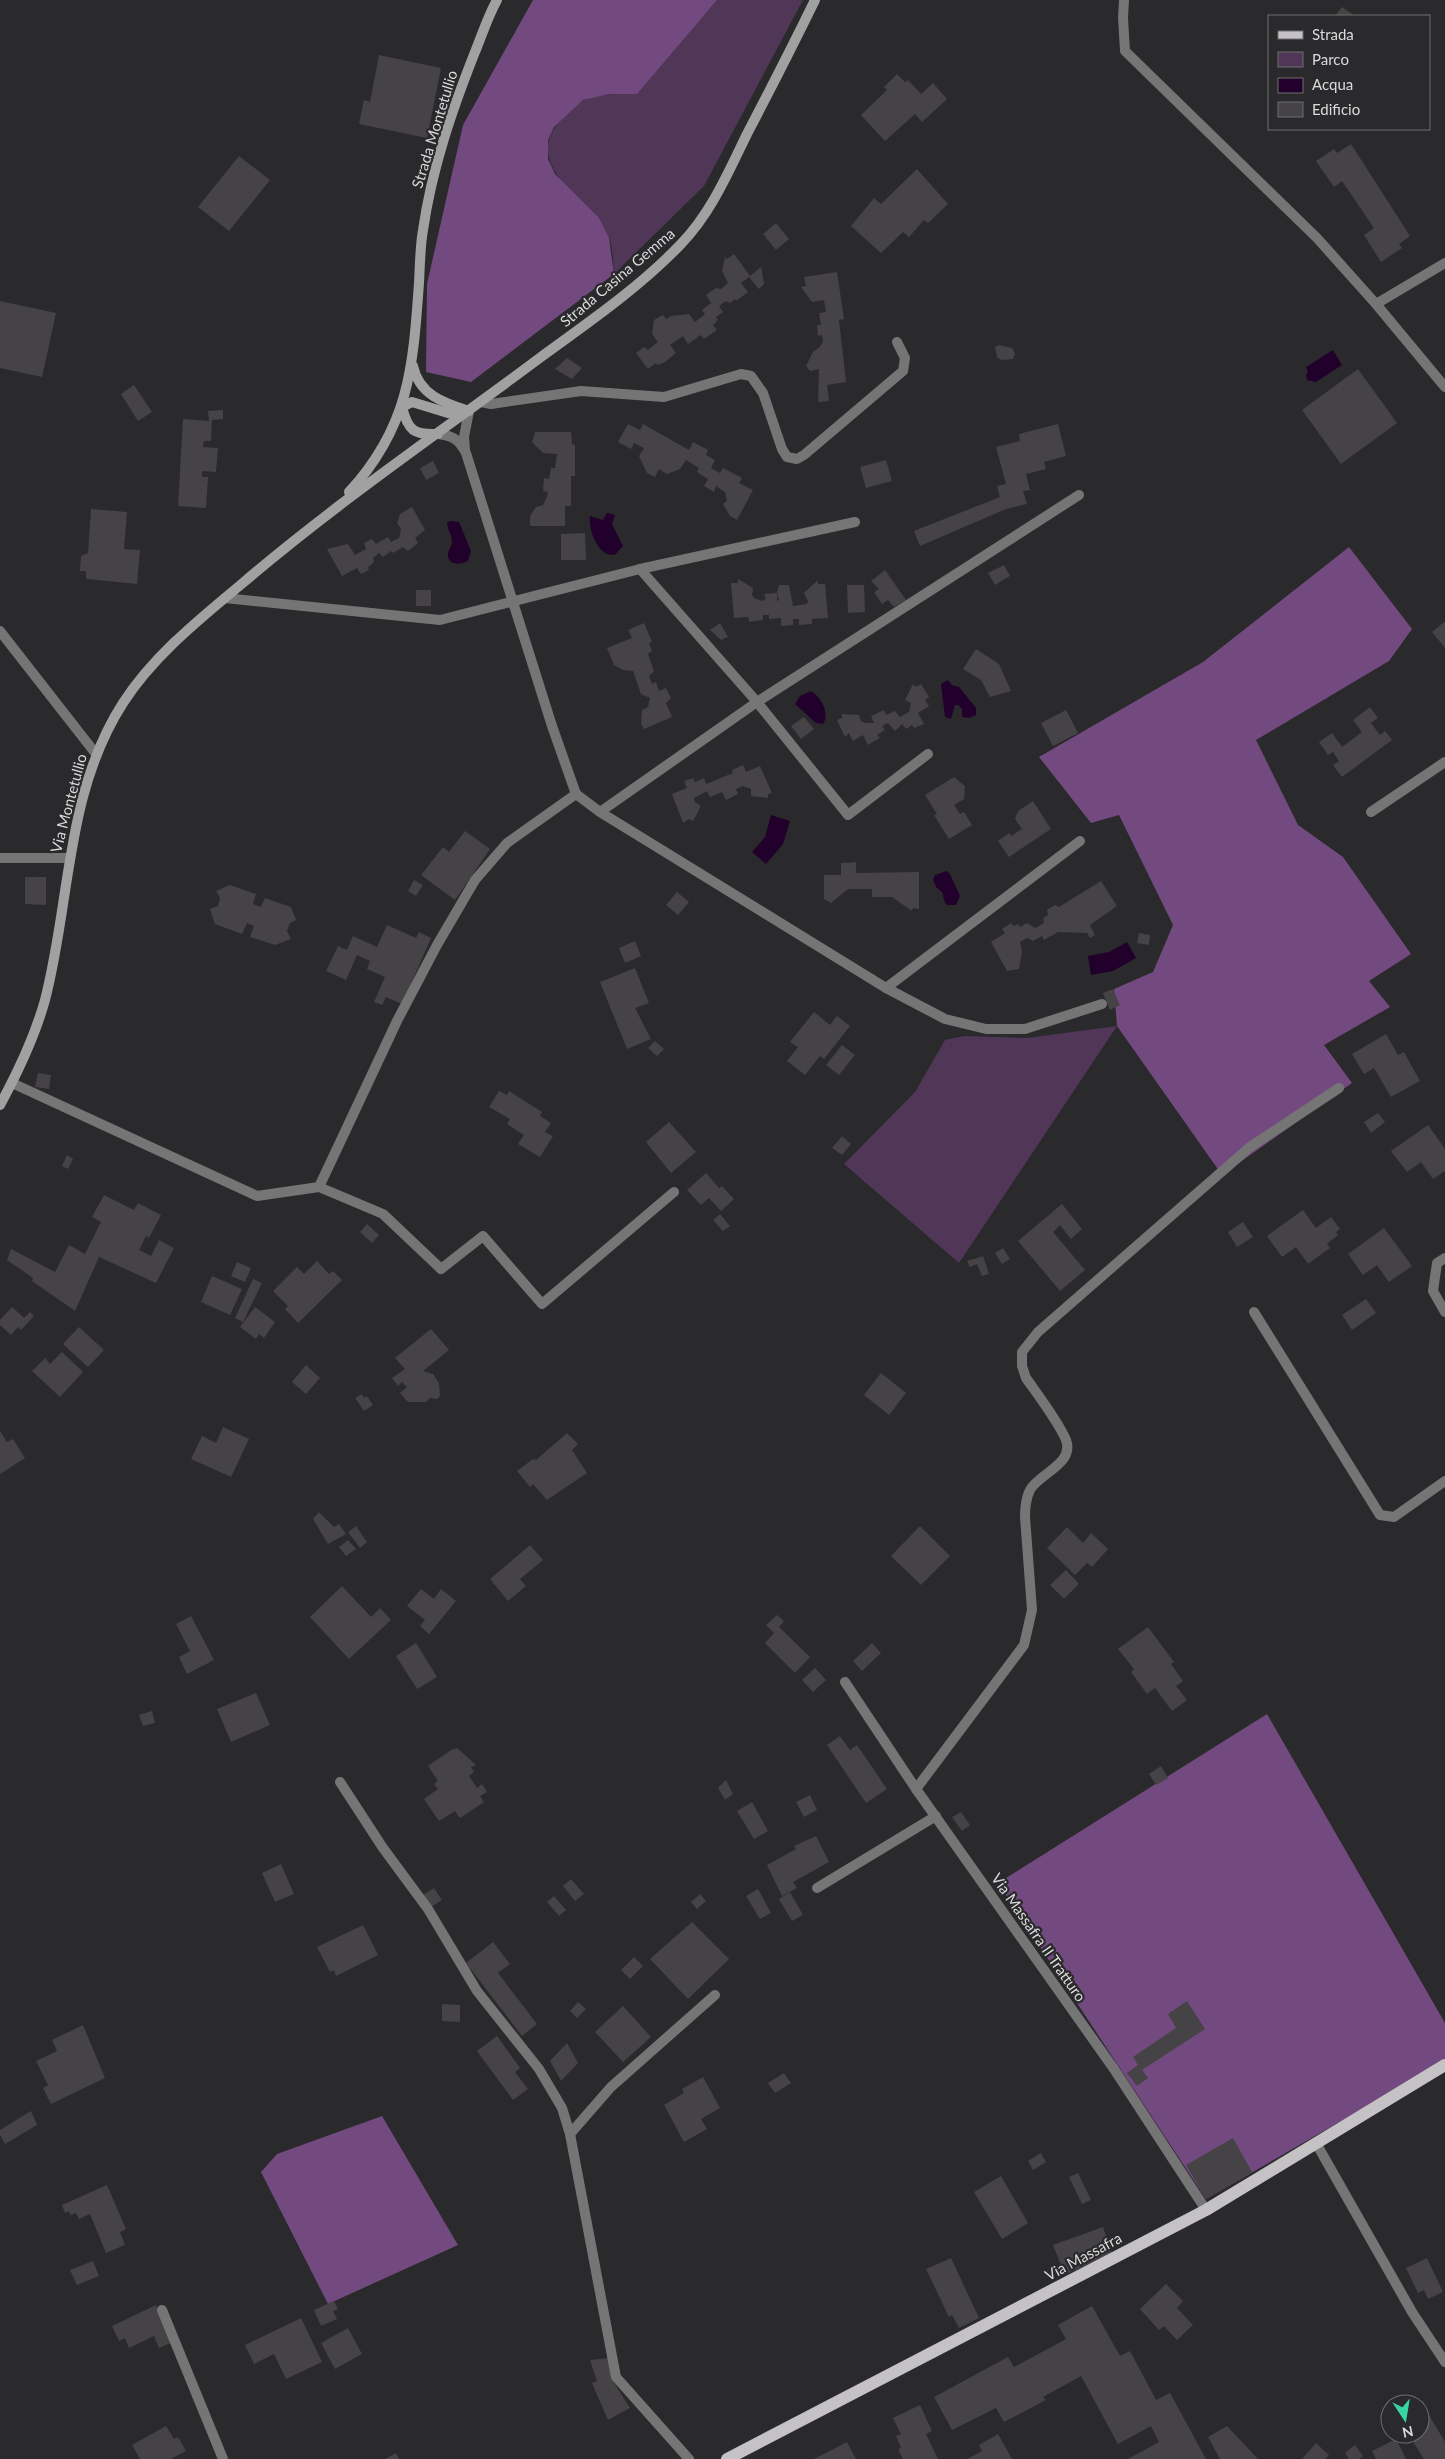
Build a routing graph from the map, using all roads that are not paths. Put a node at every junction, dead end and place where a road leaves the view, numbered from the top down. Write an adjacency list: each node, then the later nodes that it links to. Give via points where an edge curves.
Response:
1 (497, 0): 7 (street, Strada Montetullio, via 455,102 433,175 423,231)
2 (815, 0): 9 (street, Strada Casina Gemma, via 711,207 683,242 602,312)
3 (1124, 0): 5 (street, via 1125,51 1317,238)
4 (1445, 263): 5 (street)
5 (1376, 304): 8 (street)
6 (897, 342): 9 (street, via 905,358 903,370 797,459 787,457 782,449 762,393 751,376 741,374 664,397 581,391 491,404)
7 (413, 362): 10 (street, Strada Montetullio); 11 (street, via 416,377 432,396)
8 (1445, 387)
9 (481, 402): 11 (street, Strada Casina Gemma)
10 (402, 407): 11 (street, via 412,402 448,413); 12 (street, via 412,430 424,435); 15 (street, Strada Montetullio, via 374,462)
11 (469, 411): 12 (street, Strada Casina Gemma); 13 (street, via 464,437)
12 (438, 434): 13 (street, via 450,435 459,441); 15 (street, Strada Casina Gemma)
13 (466, 453): 19 (street)
14 (1079, 495): 21 (street)
15 (334, 508): 18 (street, Via Montetullio)
16 (855, 522): 17 (street)
17 (640, 569): 19 (street); 21 (street)
18 (225, 598): 19 (street, via 440,620); 22 (street, Via Montetullio, via 150,668 123,703)
19 (512, 602): 25 (street)
20 (0, 632): 22 (street)
21 (757, 702): 23 (street, via 848,814); 26 (street)
22 (96, 754): 30 (street, Via Montetullio)
23 (928, 754)
24 (1445, 762): 27 (street)
25 (576, 794): 26 (street); 36 (street, via 507,844 475,880 397,1021)
26 (600, 812): 31 (street)
27 (1371, 812)
28 (1080, 841): 31 (street)
29 (0, 858): 30 (street)
30 (68, 858): 33 (street, Via Montetullio, via 58,938 44,1002)
31 (886, 988): 32 (street, via 945,1019 986,1029 1025,1029)
32 (1102, 1004)
33 (12, 1083): 35 (street, Via Montetullio); 36 (street, via 257,1196)
34 (1339, 1088): 44 (street, via 1250,1147 1038,1332 1022,1352 1026,1378 1067,1441 1066,1455 1030,1489 1026,1503 1024,1517 1031,1622 1024,1645)
35 (0, 1105)
36 (319, 1187): 37 (street, via 383,1214 441,1269 483,1236 542,1304)
37 (674, 1192)
38 (1445, 1258): 40 (street, via 1437,1263 1433,1291)
39 (1254, 1312): 41 (street, via 1380,1515 1394,1517)
40 (1445, 1312)
41 (1445, 1481)
42 (845, 1682): 44 (street, Via Massafra II Tratturo)
43 (340, 1782): 49 (street, via 428,1909 477,1991 539,2069 562,2108)
44 (916, 1789): 45 (street, Via Massafra II Tratturo)
45 (936, 1816): 46 (street); 51 (street, Via Massafra II Tratturo, via 1114,2069)
46 (816, 1888)
47 (715, 1994): 49 (street, via 611,2087)
48 (1445, 2065): 50 (main road, Via Massafra)
49 (570, 2134): 55 (street, via 616,2377)
50 (1316, 2143): 51 (main road, Via Massafra); 53 (street, via 1412,2312)
51 (1206, 2210): 56 (main road, Via Massafra)
52 (162, 2310): 54 (street)
53 (1445, 2362)
54 (224, 2459)
55 (689, 2459)
56 (727, 2459)

